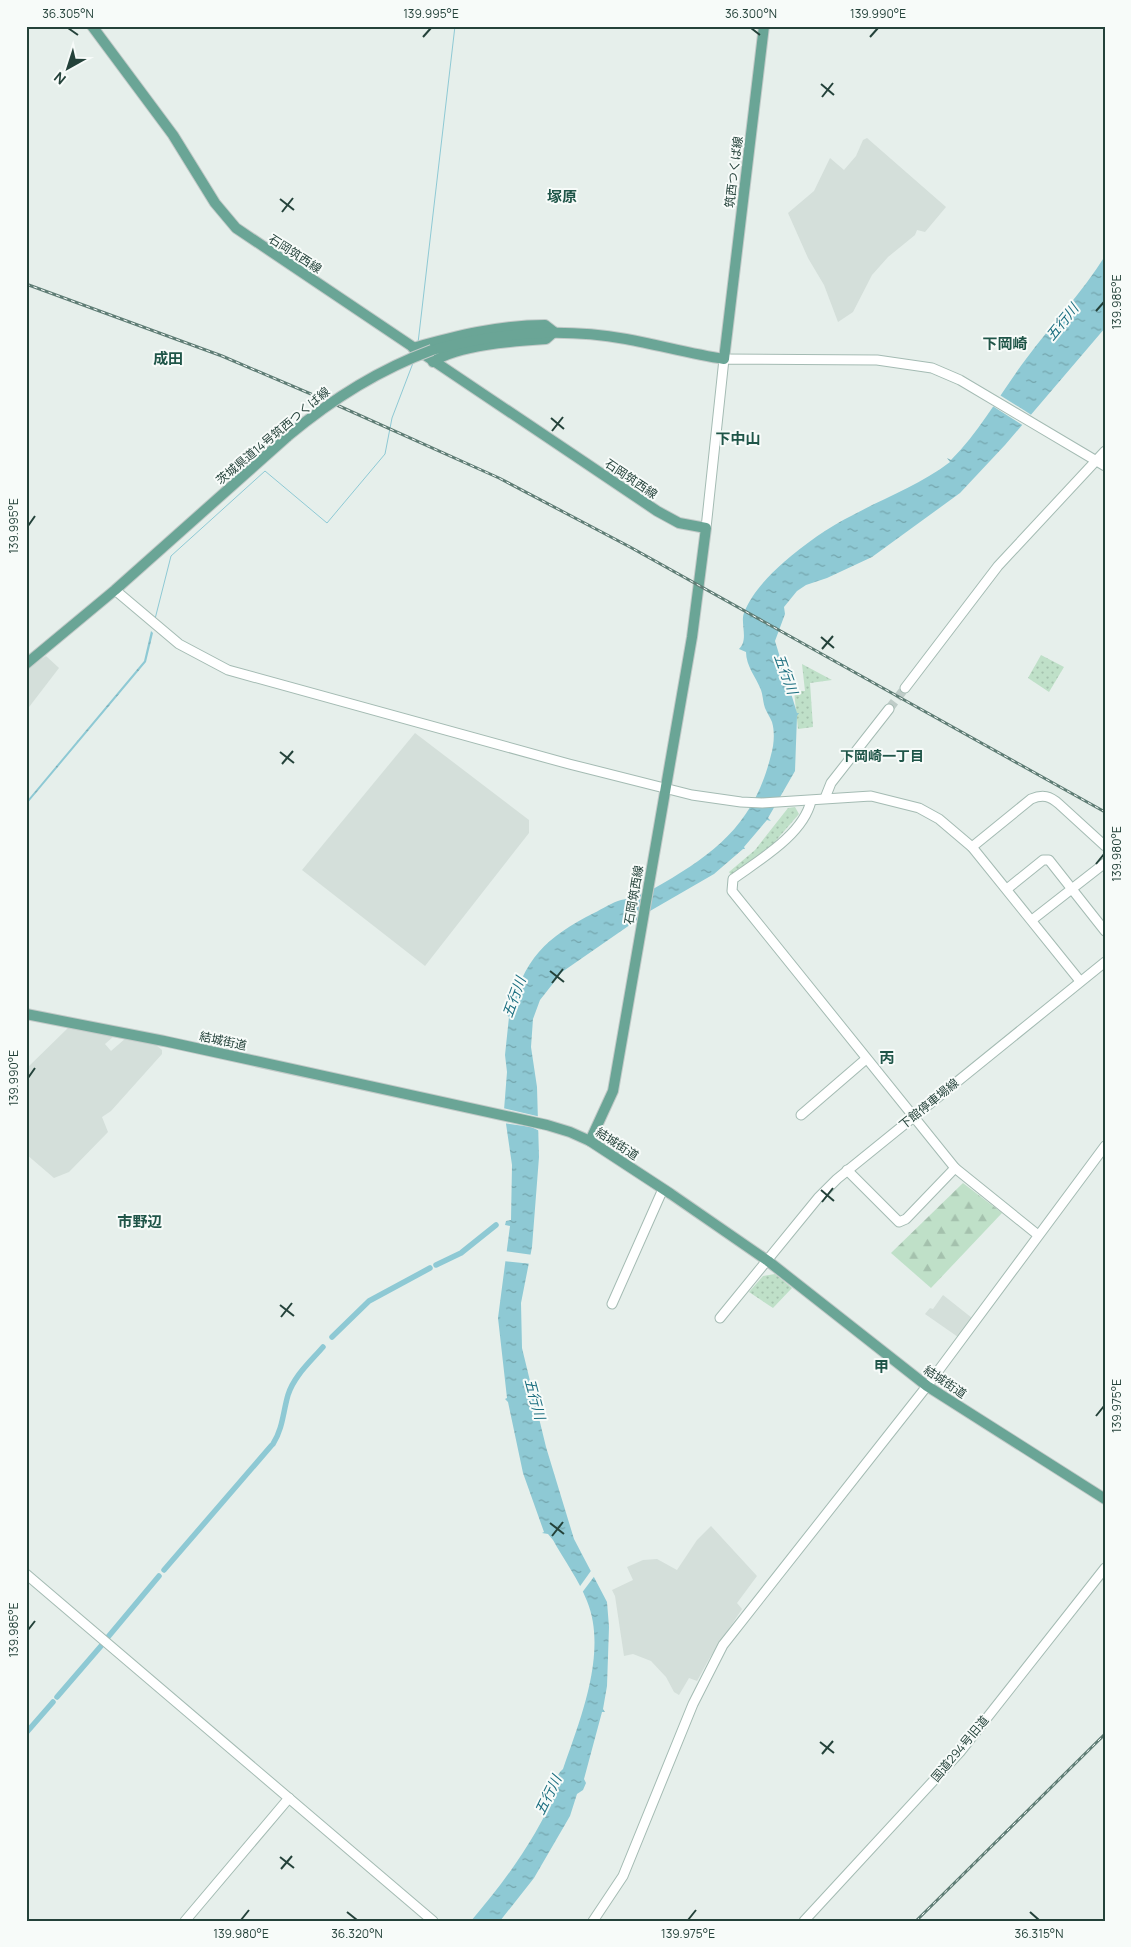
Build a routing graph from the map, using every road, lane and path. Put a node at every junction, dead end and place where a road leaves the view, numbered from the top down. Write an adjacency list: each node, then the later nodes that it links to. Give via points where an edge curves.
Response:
1 (92, 26): 4 (main road, 石岡筑西線, via 173,135 228,220 256,243)
2 (764, 26): 5 (main road, 筑西つくば線)
3 (554, 332): 4 (main road, via 545,325 500,328 454,336); 5 (main road, 茨城県道14号筑西つくば線, via 626,339); 6 (main road, via 546,339 474,348); 11 (main road, 茨城県道14号筑西つくば線, bridge, via 494,336 432,350 360,383 288,436)
4 (413, 348): 6 (main road, 石岡筑西線)
5 (724, 359): 8 (street, via 911,363 946,373); 10 (street)
6 (433, 362): 10 (main road, 石岡筑西線, via 657,511 680,523)
7 (1105, 450): 8 (street)
8 (1096, 460): 9 (street); 13 (street, via 998,566)
9 (1105, 466)
10 (706, 528): 15 (main road, 石岡筑西線, via 692,637)
11 (115, 590): 12 (main road, 茨城県道14号筑西つくば線); 15 (street, via 179,644 228,670)
12 (26, 664)
13 (904, 688)
14 (889, 709): 16 (street, via 831,783)
15 (665, 787): 17 (street, via 744,802); 31 (main road, 石岡筑西線, via 613,1091)
16 (825, 798): 17 (street); 19 (street, via 871,796 901,801 939,819)
17 (812, 801): 28 (street, via 794,830 769,854 733,879 731,889)
18 (1105, 846): 19 (street, via 1052,798 1043,796 1031,799)
19 (972, 847): 21 (street)
20 (1105, 862): 22 (street)
21 (1007, 889): 22 (street, via 1045,858); 23 (street)
22 (1072, 889): 23 (street); 24 (street)
23 (1032, 920): 26 (street)
24 (1105, 931)
25 (1105, 962): 26 (street, 下館停車場線)
26 (1080, 981): 30 (street, 下館停車場線)
27 (26, 1014): 31 (main road, 結城街道, via 545,1125)
28 (866, 1059): 29 (street); 30 (street)
29 (801, 1115)
30 (913, 1116): 33 (street); 34 (street, 下館停車場線)
31 (590, 1141): 35 (main road, 結城街道)
32 (1105, 1146): 36 (street)
33 (955, 1168): 34 (street, via 899,1222); 36 (street)
34 (847, 1170): 37 (street, 下館停車場線, via 818,1198)
35 (663, 1189): 37 (main road, 結城街道); 38 (street)
36 (1038, 1235): 40 (street)
37 (768, 1261): 39 (street, 下館停車場線); 40 (main road, 結城街道)
38 (612, 1304)
39 (720, 1318)
40 (927, 1386): 41 (main road, 結城街道); 47 (street, via 723,1645 694,1704 623,1876)
41 (1105, 1499)
42 (1105, 1568): 48 (street, 国道294号旧道, via 960,1752)
43 (26, 1574): 44 (street)
44 (289, 1798): 45 (street); 46 (street)
45 (185, 1921)
46 (433, 1921)
47 (593, 1921)
48 (804, 1921)

